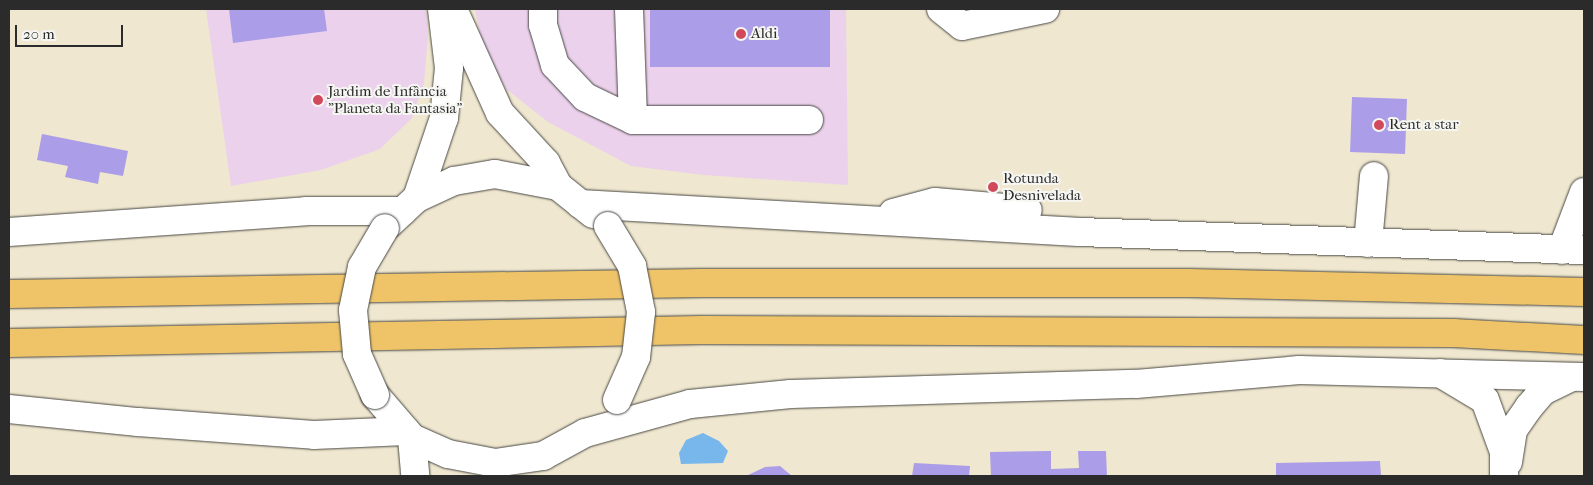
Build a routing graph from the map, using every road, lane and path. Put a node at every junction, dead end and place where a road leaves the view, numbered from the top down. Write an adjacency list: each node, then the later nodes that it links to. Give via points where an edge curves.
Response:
1 (442, 9): 13 (street, via 449,68 444,118)
2 (453, 9): 10 (street, via 500,113 546,163)
3 (543, 9): 7 (street, via 543,25 555,65 585,97)
4 (629, 9): 7 (street)
5 (942, 9): 6 (street, via 962,26)
6 (1045, 9)
7 (632, 120): 8 (street)
8 (809, 120)
9 (1374, 176): 15 (street)
10 (558, 186): 12 (street); 13 (street, via 495,174 454,181)
11 (1584, 192): 16 (street)
12 (580, 204): 15 (street); 25 (street, bridge, via 608,226 632,266 641,312 636,357 617,400)
13 (402, 212): 14 (street, via 306,211); 24 (street, bridge, via 362,267 353,310 357,354 375,395)
14 (9, 232)
15 (1368, 243): 16 (street)
16 (1578, 249)
17 (1584, 292): 18 (main road, via 1189,283 702,283)
18 (9, 294)
19 (1584, 340): 20 (main road, via 1443,332 702,330)
20 (9, 342)
21 (1437, 371): 22 (street); 25 (street, via 1299,370 1136,384 791,394 690,404); 29 (street, via 1485,400 1504,452)
22 (1579, 377): 29 (street, via 1543,391 1529,407 1513,430)
23 (9, 409): 24 (street, via 314,435)
24 (409, 434): 26 (street, via 448,454 495,463); 27 (street)
25 (585, 434): 26 (street)
26 (542, 456): 28 (street)
27 (415, 476)
28 (521, 476)
29 (1505, 476)

